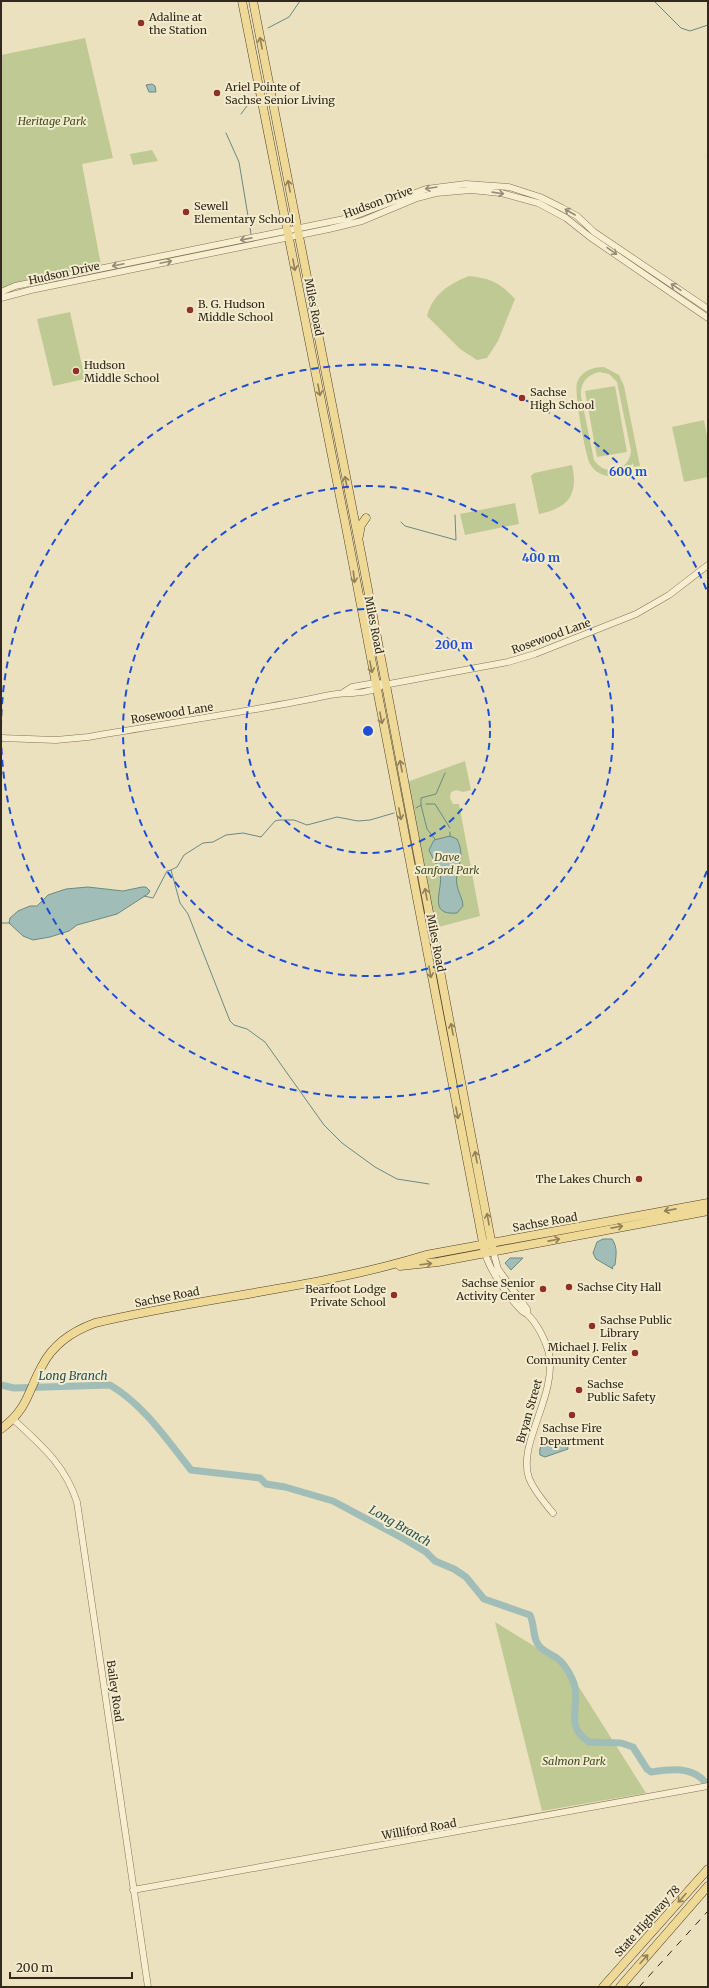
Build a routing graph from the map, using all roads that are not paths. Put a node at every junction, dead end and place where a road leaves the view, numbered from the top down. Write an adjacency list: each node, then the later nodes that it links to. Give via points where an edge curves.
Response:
1 (242, 1): 4 (main road, Miles Road)
2 (253, 1): 3 (main road, Miles Road, one-way to 2)
3 (298, 231): 4 (street, Hudson Drive); 7 (street, Hudson Drive, one-way to 3, via 594,232 577,216 540,197 509,188 466,184 426,189 364,214); 8 (main road, Miles Road); 10 (street, Hudson Drive, one-way to 10, via 362,221 417,198 436,193 471,190 501,193 538,203 566,218)
4 (288, 234): 5 (street, Hudson Drive, one-way to 5, via 15,286); 6 (street, Hudson Drive, one-way to 4); 9 (main road, Miles Road, one-way to 9)
5 (1, 292)
6 (1, 298)
7 (708, 309)
8 (312, 310): 9 (main road); 12 (main road, Miles Road, one-way to 8)
9 (303, 311): 15 (main road, Miles Road, one-way to 15)
10 (708, 318)
11 (366, 518): 12 (main road, via 360,529)
12 (359, 545): 14 (main road, Miles Road)
13 (708, 564): 14 (street, Rosewood Lane, via 669,595 636,614 536,654 496,665)
14 (385, 684): 15 (street, Rosewood Lane); 17 (main road, Miles Road, one-way to 14)
15 (375, 686): 16 (street, Rosewood Lane, via 352,687 344,692 291,703 88,737 56,740); 18 (main road, Miles Road, one-way to 18)
16 (1, 738)
17 (414, 828): 18 (main road); 19 (main road, Miles Road, one-way to 17)
18 (403, 830): 20 (main road, Miles Road, one-way to 20)
19 (462, 1084): 20 (main road); 23 (main road, Miles Road, one-way to 19)
20 (452, 1086): 24 (main road, Miles Road, one-way to 24)
21 (708, 1203): 23 (main road, Sachse Road, one-way to 23)
22 (708, 1211): 23 (main road, Sachse Road, one-way to 22)
23 (493, 1247): 24 (main road, Sachse Road); 25 (street, Bryan Street, via 498,1269 527,1309)
24 (484, 1249): 25 (street, Bryan Street, via 491,1270); 26 (main road, Sachse Road, via 438,1262 388,1267 95,1323 77,1330 60,1342 48,1355 27,1401)
25 (527, 1314): 28 (street, Bryan Street, via 545,1342 550,1371 545,1399 526,1463 532,1484)
26 (14, 1420): 27 (main road, Sachse Road); 32 (street, Bailey Road, via 59,1465 70,1481 77,1502)
27 (1, 1429)
28 (552, 1513)
29 (708, 1786): 32 (street, Williford Road)
30 (708, 1869): 34 (main road, State Highway 78, one-way to 34)
31 (708, 1886): 35 (main road, State Highway 78, one-way to 31)
32 (133, 1890): 33 (street, Bailey Road)
33 (148, 1987)
34 (603, 1987)
35 (620, 1987)

